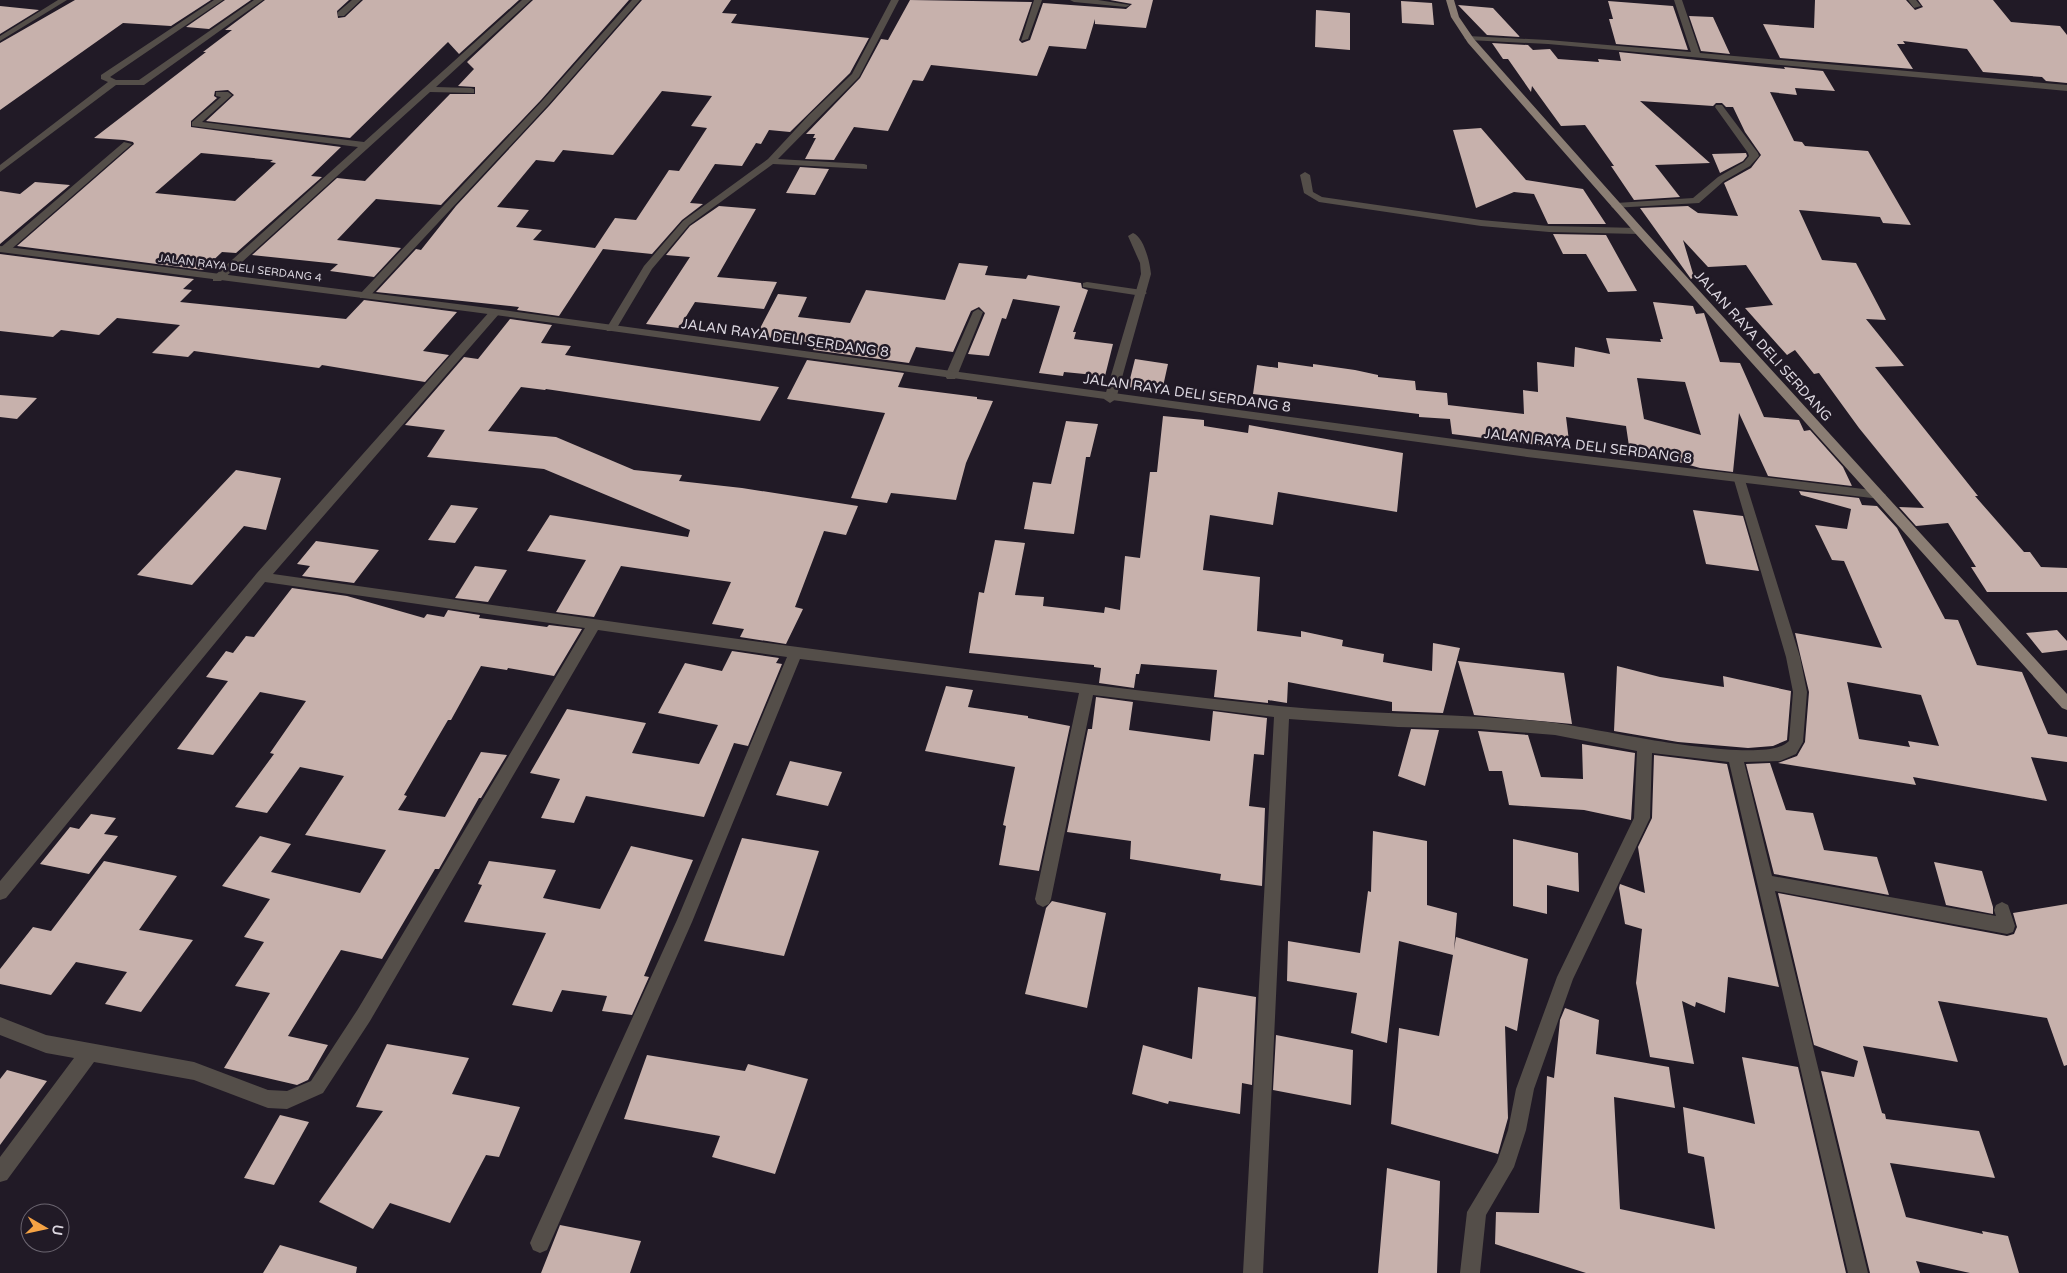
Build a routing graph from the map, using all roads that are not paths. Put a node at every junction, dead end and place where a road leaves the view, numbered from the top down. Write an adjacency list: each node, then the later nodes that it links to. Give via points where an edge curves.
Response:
1 (63, 0): 16 (street)
2 (219, 0): 18 (street, via 104,78)
3 (259, 0): 18 (street, via 141,83)
4 (357, 0): 13 (street)
5 (526, 0): 20 (street)
6 (636, 0): 37 (street, via 545,103)
7 (895, 0): 26 (street, via 856,75)
8 (1038, 0): 14 (street)
9 (1074, 0): 12 (street)
10 (1450, 0): 15 (main road, JALAN RAYA DELI SERDANG, via 1455,17)
11 (1678, 0): 17 (street)
12 (1126, 6)
13 (341, 14)
14 (1024, 38)
15 (1468, 38): 17 (street); 30 (main road, JALAN RAYA DELI SERDANG)
16 (0, 39)
17 (1696, 54): 19 (street)
18 (114, 82): 28 (street)
19 (2067, 88)
20 (429, 89): 21 (street); 25 (street)
21 (471, 91)
22 (219, 94): 25 (street, via 228,95 195,124)
23 (1719, 107): 30 (street, via 1754,153 1747,164 1721,179 1696,201)
24 (127, 144): 33 (street)
25 (366, 145): 34 (street)
26 (771, 161): 27 (street); 40 (street, via 676,234 648,268)
27 (864, 168)
28 (0, 169)
29 (1305, 175): 31 (street, via 1309,193 1319,199 1481,223 1549,229)
30 (1616, 206): 31 (main road, JALAN RAYA DELI SERDANG)
31 (1638, 231): 44 (main road, JALAN RAYA DELI SERDANG)
32 (1134, 236): 36 (street, via 1145,262)
33 (2, 250): 34 (street, JALAN RAYA DELI SERDANG 4)
34 (217, 279): 37 (street, JALAN RAYA DELI SERDANG 4)
35 (1086, 285): 36 (street)
36 (1142, 293): 42 (street)
37 (364, 296): 38 (street, JALAN RAYA DELI SERDANG 4)
38 (493, 312): 40 (street, JALAN RAYA DELI SERDANG 8); 45 (street)
39 (978, 312): 41 (street)
40 (611, 329): 41 (street, JALAN RAYA DELI SERDANG 8)
41 (951, 376): 42 (street, JALAN RAYA DELI SERDANG 8)
42 (1110, 399): 43 (street, JALAN RAYA DELI SERDANG 8)
43 (1740, 480): 44 (street, JALAN RAYA DELI SERDANG 8); 52 (street, via 1793,657 1800,708 1796,742 1791,750 1780,755)
44 (1880, 495): 49 (main road, JALAN RAYA DELI SERDANG)
45 (262, 577): 46 (street); 54 (street)
46 (595, 624): 47 (street); 58 (street, via 364,1015 317,1087 287,1100 268,1099 194,1071)
47 (796, 653): 48 (street); 60 (street, via 684,922)
48 (1088, 688): 50 (street); 55 (street)
49 (2067, 704)
50 (1282, 712): 51 (street, via 1556,729); 61 (street)
51 (1645, 746): 52 (street); 62 (street, via 1642,818 1565,977 1525,1089 1505,1167 1477,1212)
52 (1735, 756): 53 (street)
53 (1765, 882): 56 (street, via 2007,926); 63 (street)
54 (0, 893)
55 (1043, 899)
56 (2002, 910)
57 (0, 1026): 58 (street, via 46,1044)
58 (89, 1053): 59 (street)
59 (0, 1173)
60 (540, 1243)
61 (1253, 1273)
62 (1470, 1273)
63 (1858, 1273)

